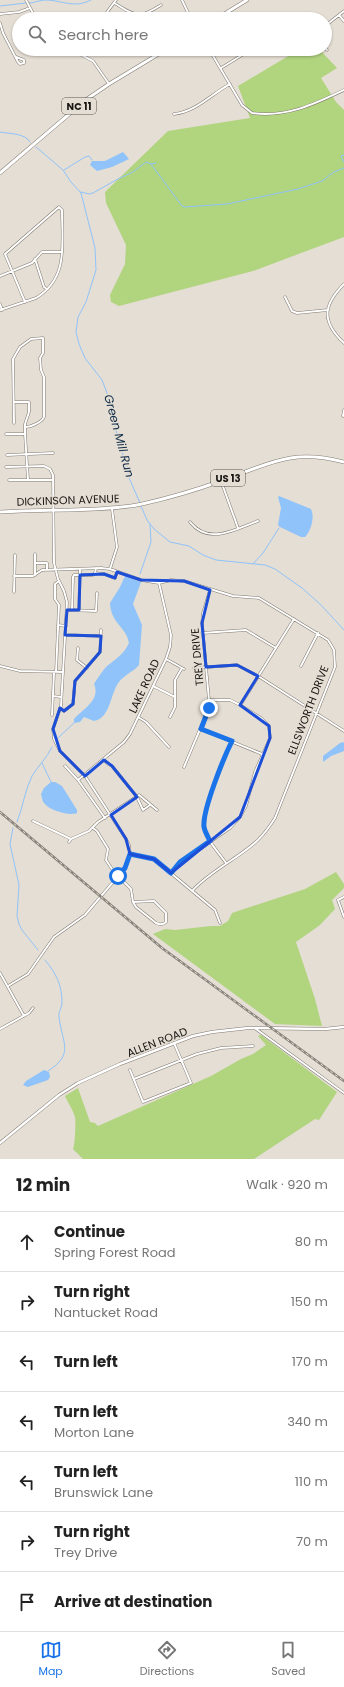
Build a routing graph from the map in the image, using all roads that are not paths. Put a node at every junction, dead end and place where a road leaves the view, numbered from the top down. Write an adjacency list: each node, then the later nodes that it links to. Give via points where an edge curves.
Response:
1 (26, 0): 6 (street)
2 (182, 0): 13 (street)
3 (247, 0): 14 (main road)
4 (115, 1): 10 (street); 11 (street)
5 (162, 5): 12 (street)
6 (30, 8): 8 (street); 9 (street)
7 (344, 11): 17 (street)
8 (19, 12)
9 (32, 12)
10 (107, 12)
11 (132, 12)
12 (150, 12)
13 (188, 12)
14 (227, 12)
15 (12, 13): 16 (street)
16 (0, 14)
17 (339, 15): 18 (street); 19 (street)
18 (332, 20)
19 (344, 21)
20 (0, 24): 21 (street)
21 (12, 49)
22 (86, 56): 27 (street, via 93,60)
23 (155, 56): 27 (main road, NC 11)
24 (213, 56): 26 (street)
25 (241, 56): 26 (street)
26 (221, 68): 28 (street)
27 (109, 84): 31 (main road, NC 11, via 87,99)
28 (230, 84): 29 (street, via 245,108 254,114 274,114 304,108); 30 (street, via 193,109)
29 (344, 90)
30 (174, 114)
31 (0, 173)
32 (62, 252): 33 (street, via 42,252); 34 (street, via 62,210 59,207 5,254); 37 (street, via 57,277)
33 (35, 259): 34 (street, via 32,263); 37 (street)
34 (12, 271): 35 (street); 39 (street)
35 (0, 276)
36 (344, 284): 42 (street, via 334,296)
37 (47, 289): 39 (street, via 36,298)
38 (285, 297): 42 (street, via 292,311 297,313)
39 (25, 302): 41 (street)
40 (0, 304): 41 (street)
41 (1, 310)
42 (328, 310): 43 (street, via 327,317 331,329)
43 (344, 342)
44 (14, 402): 47 (street); 48 (street, via 29,402); 48 (street, via 13,359 20,347 31,339 43,338 43,353 40,358 44,377 44,417 43,420)
45 (344, 410): 46 (street)
46 (343, 416)
47 (14, 423)
48 (25, 427): 50 (street)
49 (6, 434): 50 (street)
50 (25, 434): 53 (street)
51 (54, 453): 53 (street)
52 (7, 455): 53 (street)
53 (27, 455): 56 (street)
54 (344, 462): 60 (main road, DICKINSON AVENUE / US 13, via 307,456 286,458)
55 (6, 467): 56 (street)
56 (28, 467): 58 (street); 59 (street, via 44,466 50,469)
57 (9, 480): 58 (street)
58 (28, 480): 59 (street)
59 (53, 480): 62 (street)
60 (221, 481): 61 (main road, DICKINSON AVENUE / US 13, via 156,501); 66 (street)
61 (112, 509): 62 (main road, DICKINSON AVENUE / US 13); 72 (street, via 117,547)
62 (54, 510): 63 (main road, DICKINSON AVENUE / US 13); 74 (street)
63 (0, 512)
64 (258, 521): 66 (street)
65 (190, 522): 66 (street, via 206,534 216,536)
66 (238, 528)
67 (15, 554): 79 (street)
68 (35, 554): 69 (street)
69 (35, 563): 73 (street, via 47,563); 77 (street)
70 (96, 568): 71 (street, ELLSWORTH DRIVE); 72 (street, ELLSWORTH DRIVE); 76 (street)
71 (80, 569): 74 (street, ELLSWORTH DRIVE); 78 (street)
72 (110, 569): 75 (street, ELLSWORTH DRIVE)
73 (47, 570): 74 (street, ELLSWORTH DRIVE); 77 (street)
74 (55, 570): 80 (street)
75 (117, 572): 76 (street, via 115,578); 81 (street, ELLSWORTH DRIVE)
76 (95, 573): 78 (street)
77 (35, 575): 79 (street)
78 (80, 575): 86 (street, via 73,577); 87 (street)
79 (14, 576): 83 (street)
80 (59, 581): 85 (street, via 67,602); 89 (street, via 55,584 55,599 59,605)
81 (159, 583): 82 (street, ELLSWORTH DRIVE, via 171,580 184,581); 98 (street, LAKE ROAD, via 171,635)
82 (210, 590): 88 (street, ELLSWORTH DRIVE, via 233,596 258,598); 92 (street, TREY DRIVE, via 203,613)
83 (14, 592)
84 (97, 593): 87 (street, via 96,611)
85 (66, 610): 86 (street); 90 (street)
86 (72, 610): 87 (street)
87 (79, 610)
88 (294, 619): 93 (street, ELLSWORTH DRIVE); 97 (street)
89 (58, 625): 90 (street); 104 (street)
90 (66, 626): 94 (street)
91 (101, 630): 95 (street)
92 (202, 633): 97 (street, via 246,630); 103 (street, TREY DRIVE)
93 (318, 633): 100 (street); 114 (street, ELLSWORTH DRIVE, via 328,640 334,650 335,667)
94 (65, 635): 95 (street); 105 (street)
95 (101, 636): 101 (street, via 100,652)
96 (78, 648): 101 (street, via 77,660)
97 (276, 648): 106 (street)
98 (166, 659): 107 (street, LAKE ROAD); 110 (street, via 183,668 175,680)
99 (0, 666): 104 (street, via 20,671)
100 (301, 666)
101 (86, 668): 113 (street, via 74,683 73,704 64,711)
102 (194, 668): 103 (street)
103 (206, 668): 106 (street, via 237,664); 111 (street, TREY DRIVE)
104 (55, 672): 105 (street); 108 (street)
105 (64, 672): 109 (street)
106 (258, 676): 112 (street); 114 (street)
107 (153, 686): 110 (street); 116 (street, LAKE ROAD)
108 (53, 696): 109 (street); 115 (street)
109 (62, 697): 113 (street)
110 (175, 697): 117 (street)
111 (209, 700): 112 (street, via 230,700); 118 (street, TREY DRIVE, via 209,708)
112 (240, 704): 122 (street, via 269,726 270,738)
113 (60, 708): 126 (street, via 53,729 54,739 60,751)
114 (316, 712): 119 (street); 137 (street, ELLSWORTH DRIVE, via 275,818 256,842)
115 (52, 715)
116 (138, 717): 121 (street); 123 (street, LAKE ROAD, via 124,742)
117 (170, 717)
118 (201, 729): 120 (street); 125 (street, TREY DRIVE)
119 (344, 731)
120 (232, 741): 122 (street); 135 (street, via 222,762 205,816 204,828)
121 (169, 747)
122 (262, 754): 135 (street, via 244,812 233,825)
123 (104, 760): 126 (street, LAKE ROAD); 128 (street)
124 (65, 766): 127 (street)
125 (184, 767)
126 (84, 776): 127 (street, LAKE ROAD); 131 (street)
127 (78, 780): 132 (street)
128 (137, 797): 129 (street, via 139,795); 129 (street, via 143,810); 131 (street)
129 (150, 805): 130 (street)
130 (157, 810)
131 (111, 815): 132 (street); 136 (street, via 126,839)
132 (104, 818): 134 (street)
133 (33, 821): 134 (street, via 70,840)
134 (93, 827): 138 (street, via 108,849 106,860)
135 (210, 841): 137 (street); 139 (street, via 180,862)
136 (130, 854): 139 (street, via 154,859); 140 (street, via 125,868)
137 (226, 863): 141 (street, ELLSWORTH DRIVE)
138 (114, 872)
139 (171, 873): 141 (street)
140 (118, 876): 143 (street, via 131,889); 147 (street, via 85,915 54,938 28,974)
141 (192, 891): 145 (street, via 215,910)
142 (344, 896): 144 (street, via 338,900)
143 (133, 902): 143 (street, via 156,923 166,922 166,913 154,901)
144 (344, 916)
145 (220, 923)
146 (0, 973): 147 (street)
147 (8, 986): 149 (street)
148 (33, 1008): 149 (street)
149 (24, 1016): 151 (street)
150 (344, 1027): 152 (main road, ALLEN ROAD)
151 (0, 1029)
152 (256, 1029): 153 (main road, ALLEN ROAD, via 212,1032); 158 (street)
153 (174, 1043): 155 (street); 159 (main road, ALLEN ROAD, via 78,1083)
154 (253, 1046): 155 (street, via 221,1048)
155 (181, 1060): 157 (street); 157 (street, via 191,1083 144,1102)
156 (130, 1070): 157 (street)
157 (134, 1079)
158 (344, 1092)
159 (0, 1142)

